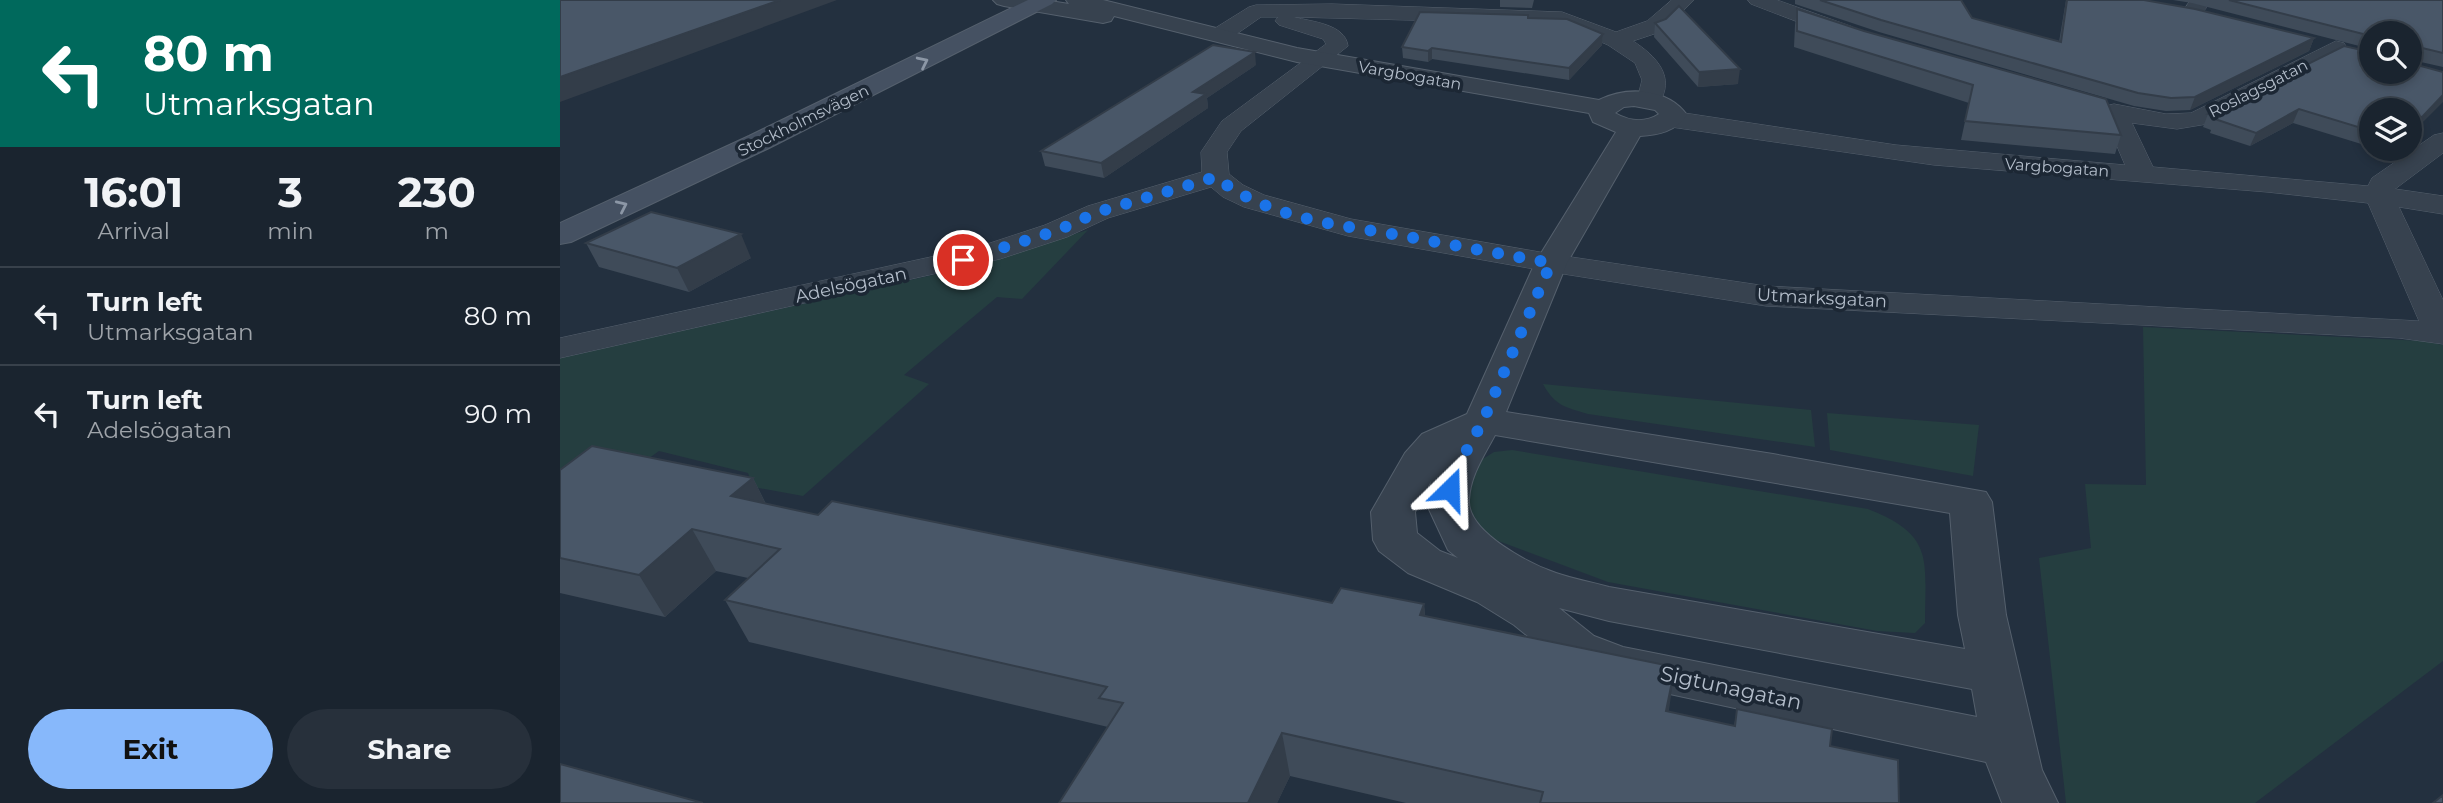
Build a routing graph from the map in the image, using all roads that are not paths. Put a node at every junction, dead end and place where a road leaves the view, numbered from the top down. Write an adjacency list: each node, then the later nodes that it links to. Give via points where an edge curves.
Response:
1 (1077, 0): 12 (street, Vargbogatan)
2 (1450, 0): 9 (street)
3 (1684, 0): 13 (street, via 1655,26)
4 (1758, 0): 14 (street)
5 (1019, 1): 12 (street, Vargbogatan); 29 (main road, Stockholmsvägen); 30 (main road, Stockholmsvägen, one-way to 5, via 839,103)
6 (1584, 3): 10 (street)
7 (1248, 5): 9 (street); 12 (street); 16 (street, via 1331,33 1337,46)
8 (2191, 7): 11 (street)
9 (1467, 14): 10 (street)
10 (1562, 18): 13 (street)
11 (2218, 18)
12 (1220, 35): 16 (street, Vargbogatan)
13 (1616, 40): 17 (street, via 1645,59 1652,70)
14 (1870, 40)
15 (2309, 41): 24 (street, Roslagsgatan, via 2347,51 2197,119)
16 (1321, 60): 19 (street, Vargbogatan); 26 (street, via 1231,126 1214,152)
17 (1649, 100): 19 (street, via 1618,100); 21 (street, via 1664,104 1674,115)
18 (2088, 103): 20 (street, Roslagsgatan)
19 (1602, 108): 22 (street, via 1602,116 1609,121)
20 (2114, 111): 24 (street, Roslagsgatan, via 2137,117); 25 (street)
21 (1671, 119): 22 (street, via 1653,127); 25 (street, Vargbogatan, via 1889,153)
22 (1632, 127): 31 (street)
23 (2443, 141): 27 (street, via 2382,184)
24 (2196, 151): 25 (street, Vargbogatan); 27 (street, Vargbogatan)
25 (2142, 173)
26 (1216, 177): 31 (street, Utmarksgatan, via 1233,191 1291,213); 33 (street, Adelsögatan, via 1098,212 976,257)
27 (2379, 195): 28 (street, Vargbogatan); 32 (street)
28 (2443, 205)
29 (560, 212)
30 (560, 235)
31 (1551, 263): 32 (street, Utmarksgatan, via 1766,296 2386,327); 34 (street)
32 (2442, 334)
33 (560, 348)
34 (1483, 421): 35 (street, via 1972,502 1982,615); 35 (street, via 1453,475 1447,503 1464,539 1497,564 1543,587 1622,607); 36 (street, Sigtunagatan, via 1436,443 1393,512 1395,540 1424,562 1493,590 1531,612 1577,649 1618,665)
35 (1996, 674): 36 (street)
36 (2008, 746): 37 (street)
37 (2030, 803)

